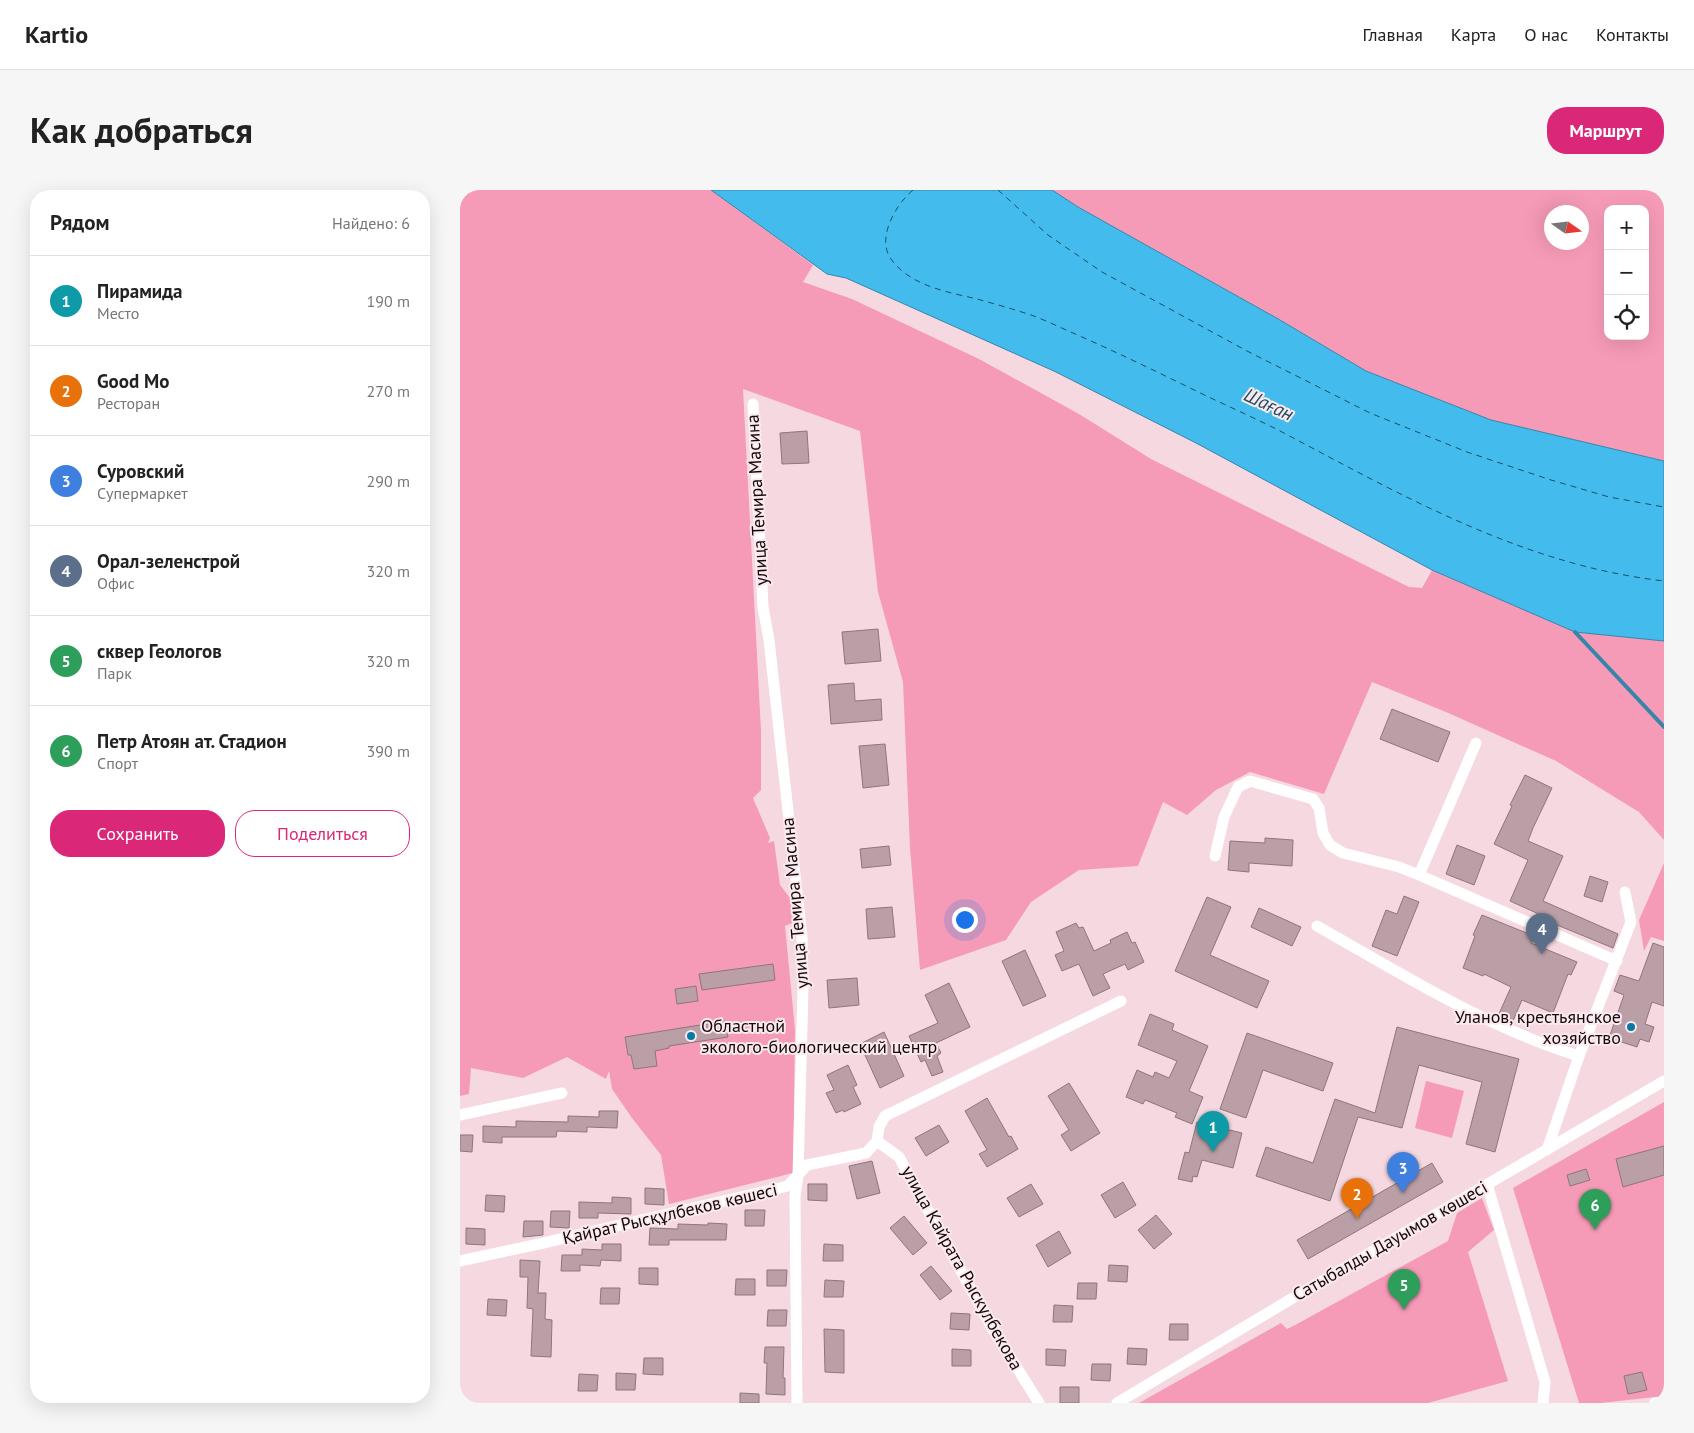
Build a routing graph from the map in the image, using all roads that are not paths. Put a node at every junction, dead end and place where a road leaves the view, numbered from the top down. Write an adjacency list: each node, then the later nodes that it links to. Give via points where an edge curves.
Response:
1 (753, 404): 15 (street, улица Темира Масина, via 762,607 770,640 802,937)
2 (1476, 743): 4 (street)
3 (1216, 856): 4 (street, via 1224,817 1238,786 1250,781 1313,798 1319,808 1323,833 1330,845 1344,854)
4 (1419, 875): 7 (street)
5 (1625, 892): 7 (street, via 1631,922)
6 (1317, 926): 9 (street, via 1489,1021)
7 (1617, 960): 9 (street)
8 (1121, 1000): 13 (street, via 884,1116)
9 (1579, 1056): 14 (street)
10 (1664, 1081): 14 (street, Сатыбалды Дауымов көшесі)
11 (562, 1093): 12 (street)
12 (460, 1115)
13 (876, 1141): 15 (street, Қайрат Рысқұлбеков көшесі, via 866,1153 807,1165); 20 (street, улица Кайрата Рыскулбекова, via 899,1156 992,1328)
14 (1546, 1150): 16 (street, Сатыбалды Дауымов көшесі)
15 (798, 1176): 17 (street, Қайрат Рысқұлбеков көшесі, via 788,1186); 19 (street, улица Темира Масина, via 795,1196)
16 (1487, 1184): 21 (street, Сатыбалды Дауымов көшесі); 22 (street, via 1546,1382)
17 (460, 1261)
18 (1664, 1402): 23 (street)
19 (797, 1403)
20 (1038, 1403)
21 (1117, 1403)
22 (1543, 1403)
23 (1655, 1403)

